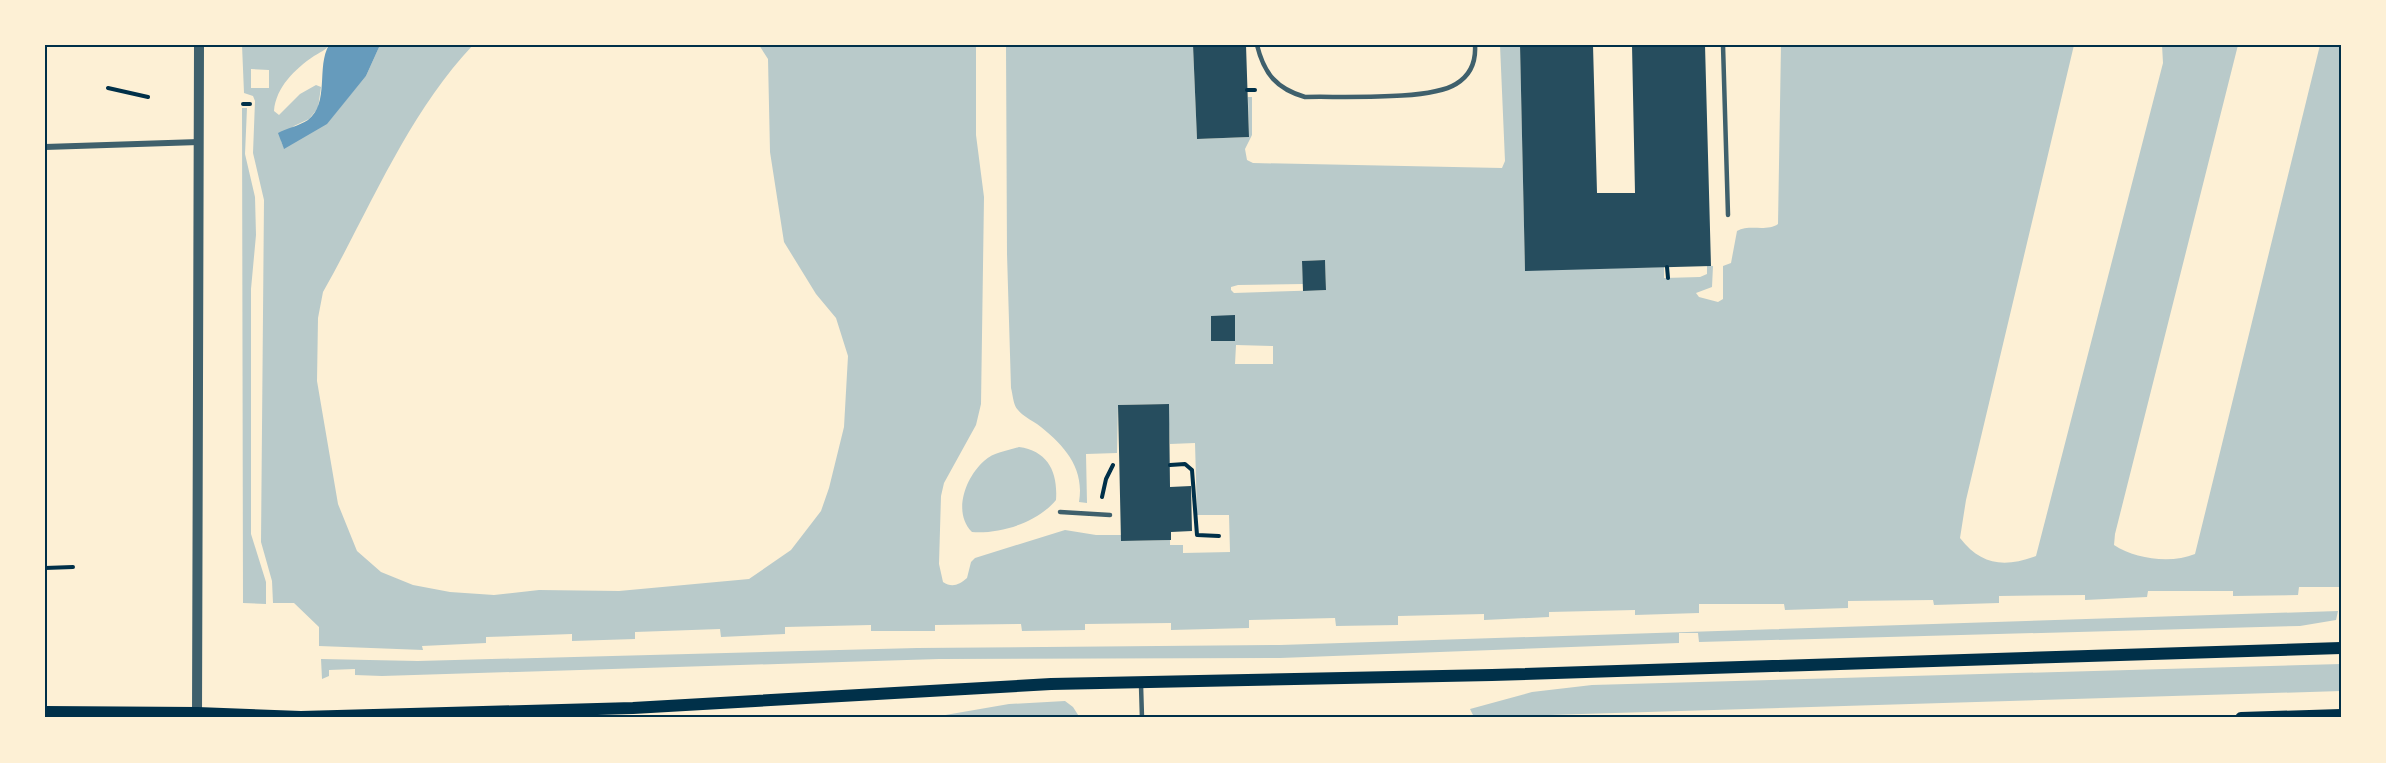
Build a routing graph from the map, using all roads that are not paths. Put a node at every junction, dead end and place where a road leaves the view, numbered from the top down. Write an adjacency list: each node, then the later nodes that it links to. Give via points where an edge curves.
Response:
1 (199, 45): 5 (street)
2 (1257, 45): 3 (lane, via 1270,76 1286,92 1305,97 1435,91 1456,84 1469,72 1476,58)
3 (1475, 45)
4 (1723, 45): 7 (lane)
5 (199, 142): 6 (street); 13 (street)
6 (45, 147)
7 (1728, 215)
8 (1060, 512): 9 (lane)
9 (1110, 515)
10 (2341, 648): 11 (main road)
11 (1141, 682): 13 (main road, via 964,687 633,708 301,717); 15 (lane)
12 (45, 712): 13 (main road)
13 (197, 715)
14 (2341, 715): 16 (main road)
15 (1142, 718)
16 (2241, 718)

